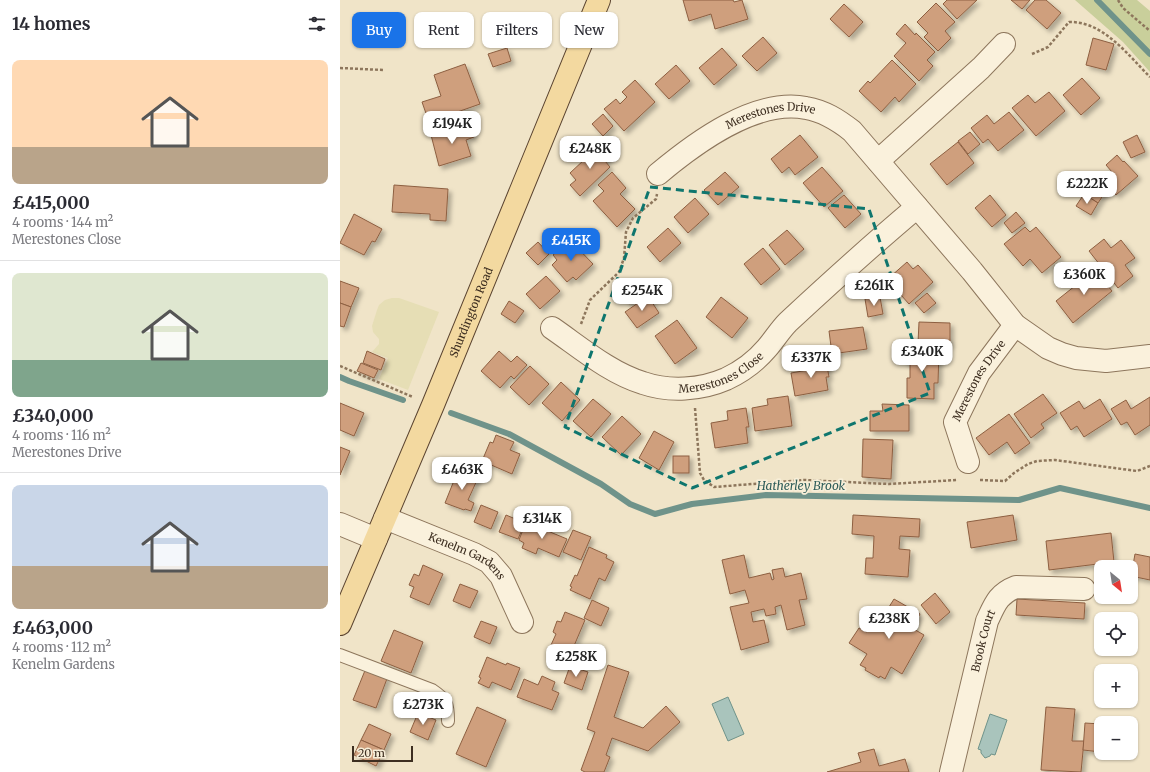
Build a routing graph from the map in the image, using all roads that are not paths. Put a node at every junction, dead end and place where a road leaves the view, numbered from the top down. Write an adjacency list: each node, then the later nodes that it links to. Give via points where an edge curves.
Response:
1 (599, 0): 10 (main road, Shurdington Road)
2 (1004, 44): 3 (street)
3 (878, 161): 4 (street, Merestones Drive, via 842,122 818,111 791,106 761,111 729,125 692,147); 5 (street, Merestones Drive)
4 (658, 174)
5 (917, 207): 6 (street, Merestones Drive); 7 (street, Merestones Close, via 794,316 754,361 726,379 694,388 677,389 639,382 614,370)
6 (1015, 325): 8 (street, Merestones Drive, via 1048,348 1076,358 1106,361); 9 (street, Merestones Drive, via 979,372 955,422)
7 (552, 328)
8 (1150, 356)
9 (968, 474)
10 (385, 518): 12 (main road, Shurdington Road); 14 (street, Kenelm Gardens, via 478,555 489,562 501,576)
11 (340, 524): 12 (street)
12 (376, 539): 15 (main road, Shurdington Road)
13 (1084, 589): 18 (street, Brook Court, via 1016,588 1006,591 998,599 987,621)
14 (522, 622)
15 (340, 624)
16 (340, 654): 17 (lane, via 432,690 446,700)
17 (448, 721)
18 (951, 772)

